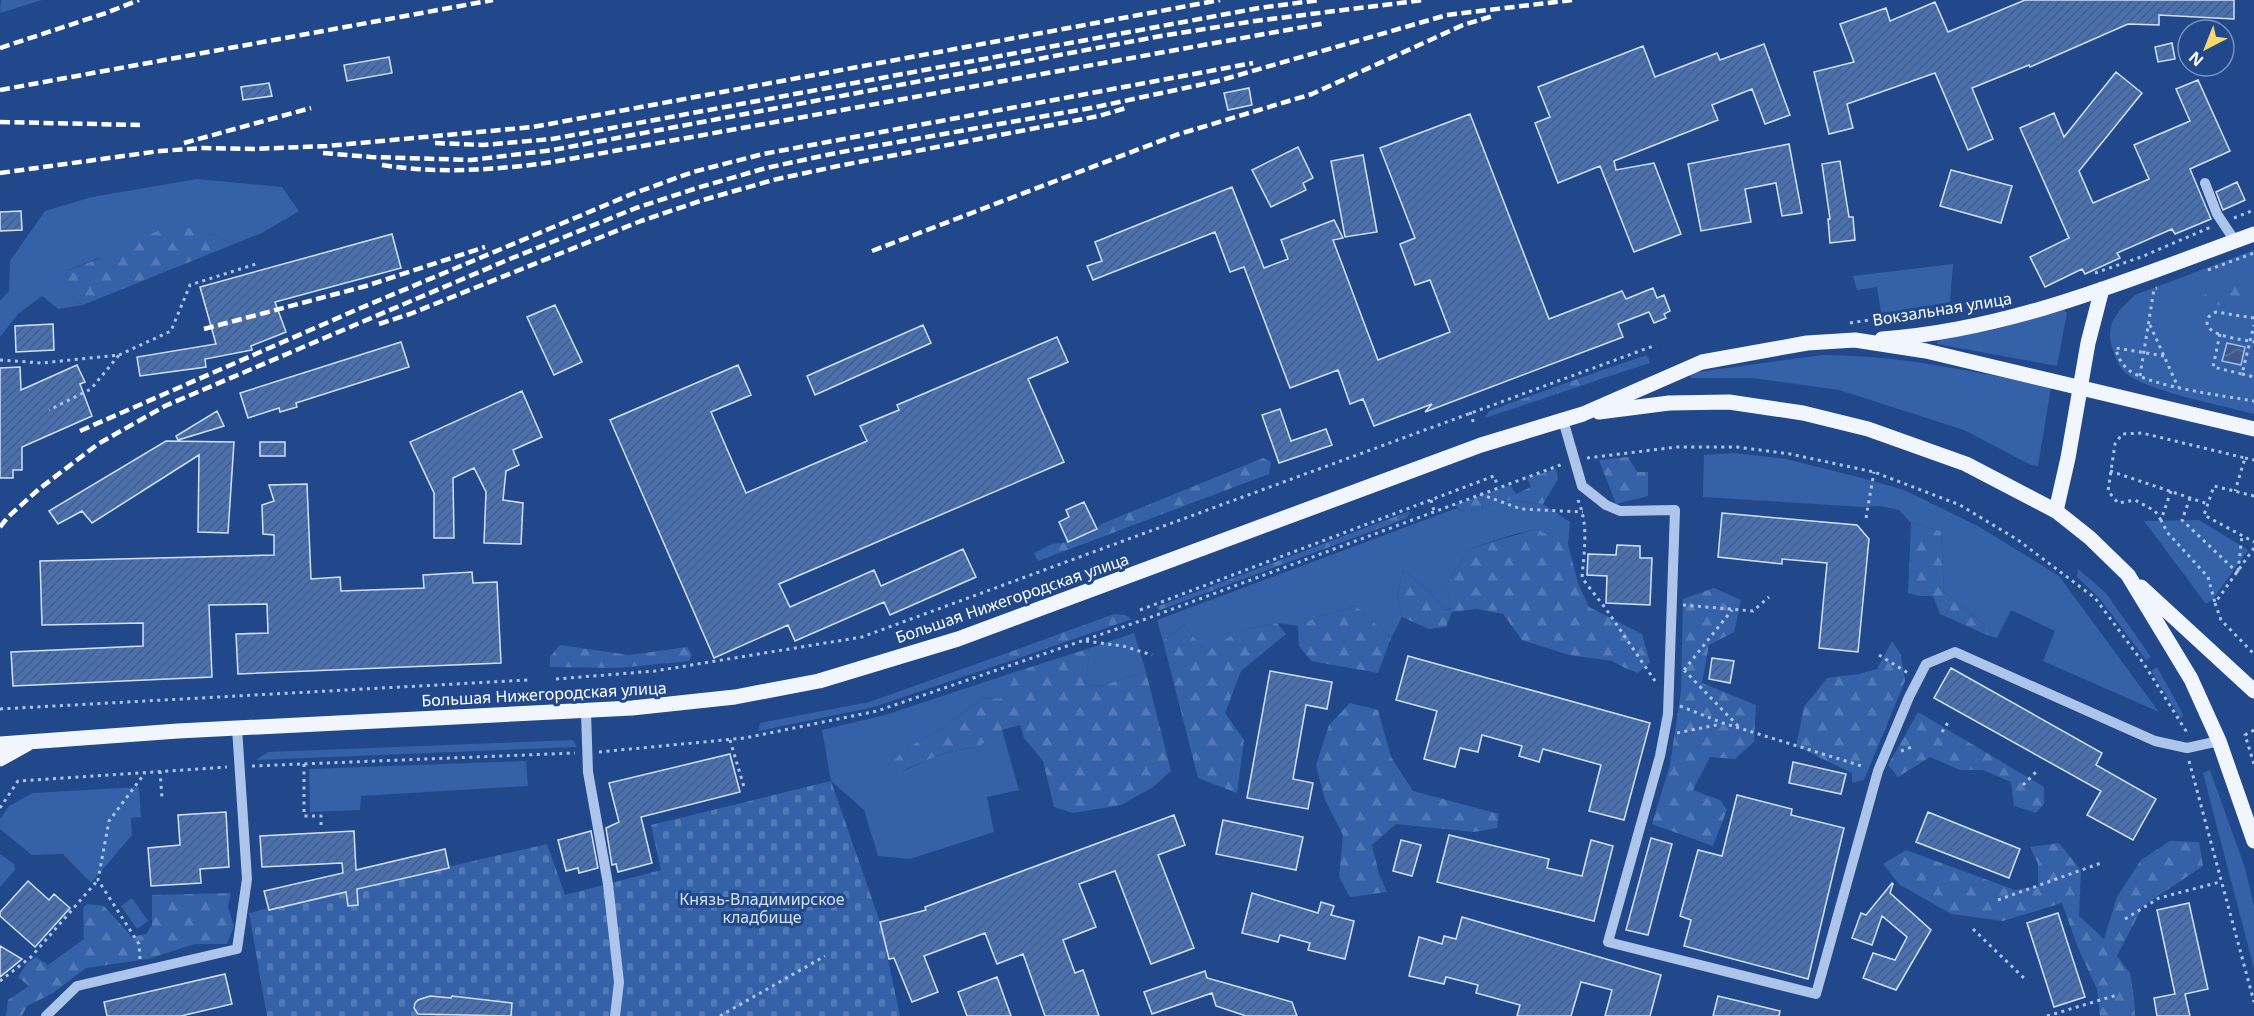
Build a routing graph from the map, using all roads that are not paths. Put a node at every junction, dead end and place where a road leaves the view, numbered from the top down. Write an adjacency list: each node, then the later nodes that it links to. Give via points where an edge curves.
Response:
1 (2205, 183): 3 (lane, via 2217,214)
2 (2254, 234): 3 (main road, Вокзальная улица)
3 (2235, 241): 4 (main road, Вокзальная улица)
4 (2102, 289): 5 (main road, Вокзальная улица, via 1991,322); 6 (main road)
5 (1855, 340): 6 (main road, Большая Нижегородская улица, via 1926,351); 7 (main road, Большая Нижегородская улица, via 1807,343 1702,362)
6 (2080, 387): 9 (main road, Большая Нижегородская улица); 10 (main road)
7 (1583, 414): 8 (main road, Большая Нижегородская улица); 10 (main road, Большая Нижегородская улица, via 1699,402 1803,412 1868,429 1966,464)
8 (1563, 420): 13 (main road, Большая Нижегородская улица, via 1481,444 958,639 830,678 735,697); 15 (lane, via 1582,486 1620,511 1675,510 1664,736 1608,942 1816,994 1878,771 1926,664 1955,652 2155,741 2187,748)
9 (2254, 429)
10 (2056, 511): 11 (main road, Большая Нижегородская улица)
11 (2128, 575): 12 (main road); 15 (main road, via 2191,679)
12 (2254, 691)
13 (586, 712): 14 (main road, Большая Нижегородская улица); 21 (lane, via 588,772 608,884 619,982)
14 (237, 728): 16 (main road, Большая Нижегородская улица); 20 (lane, via 247,879 237,949 76,986)
15 (2219, 741): 19 (main road)
16 (30, 743): 17 (main road, Большая Нижегородская улица); 18 (main road)
17 (0, 744)
18 (0, 759)
19 (2254, 841)
20 (46, 1016)
21 (615, 1016)

